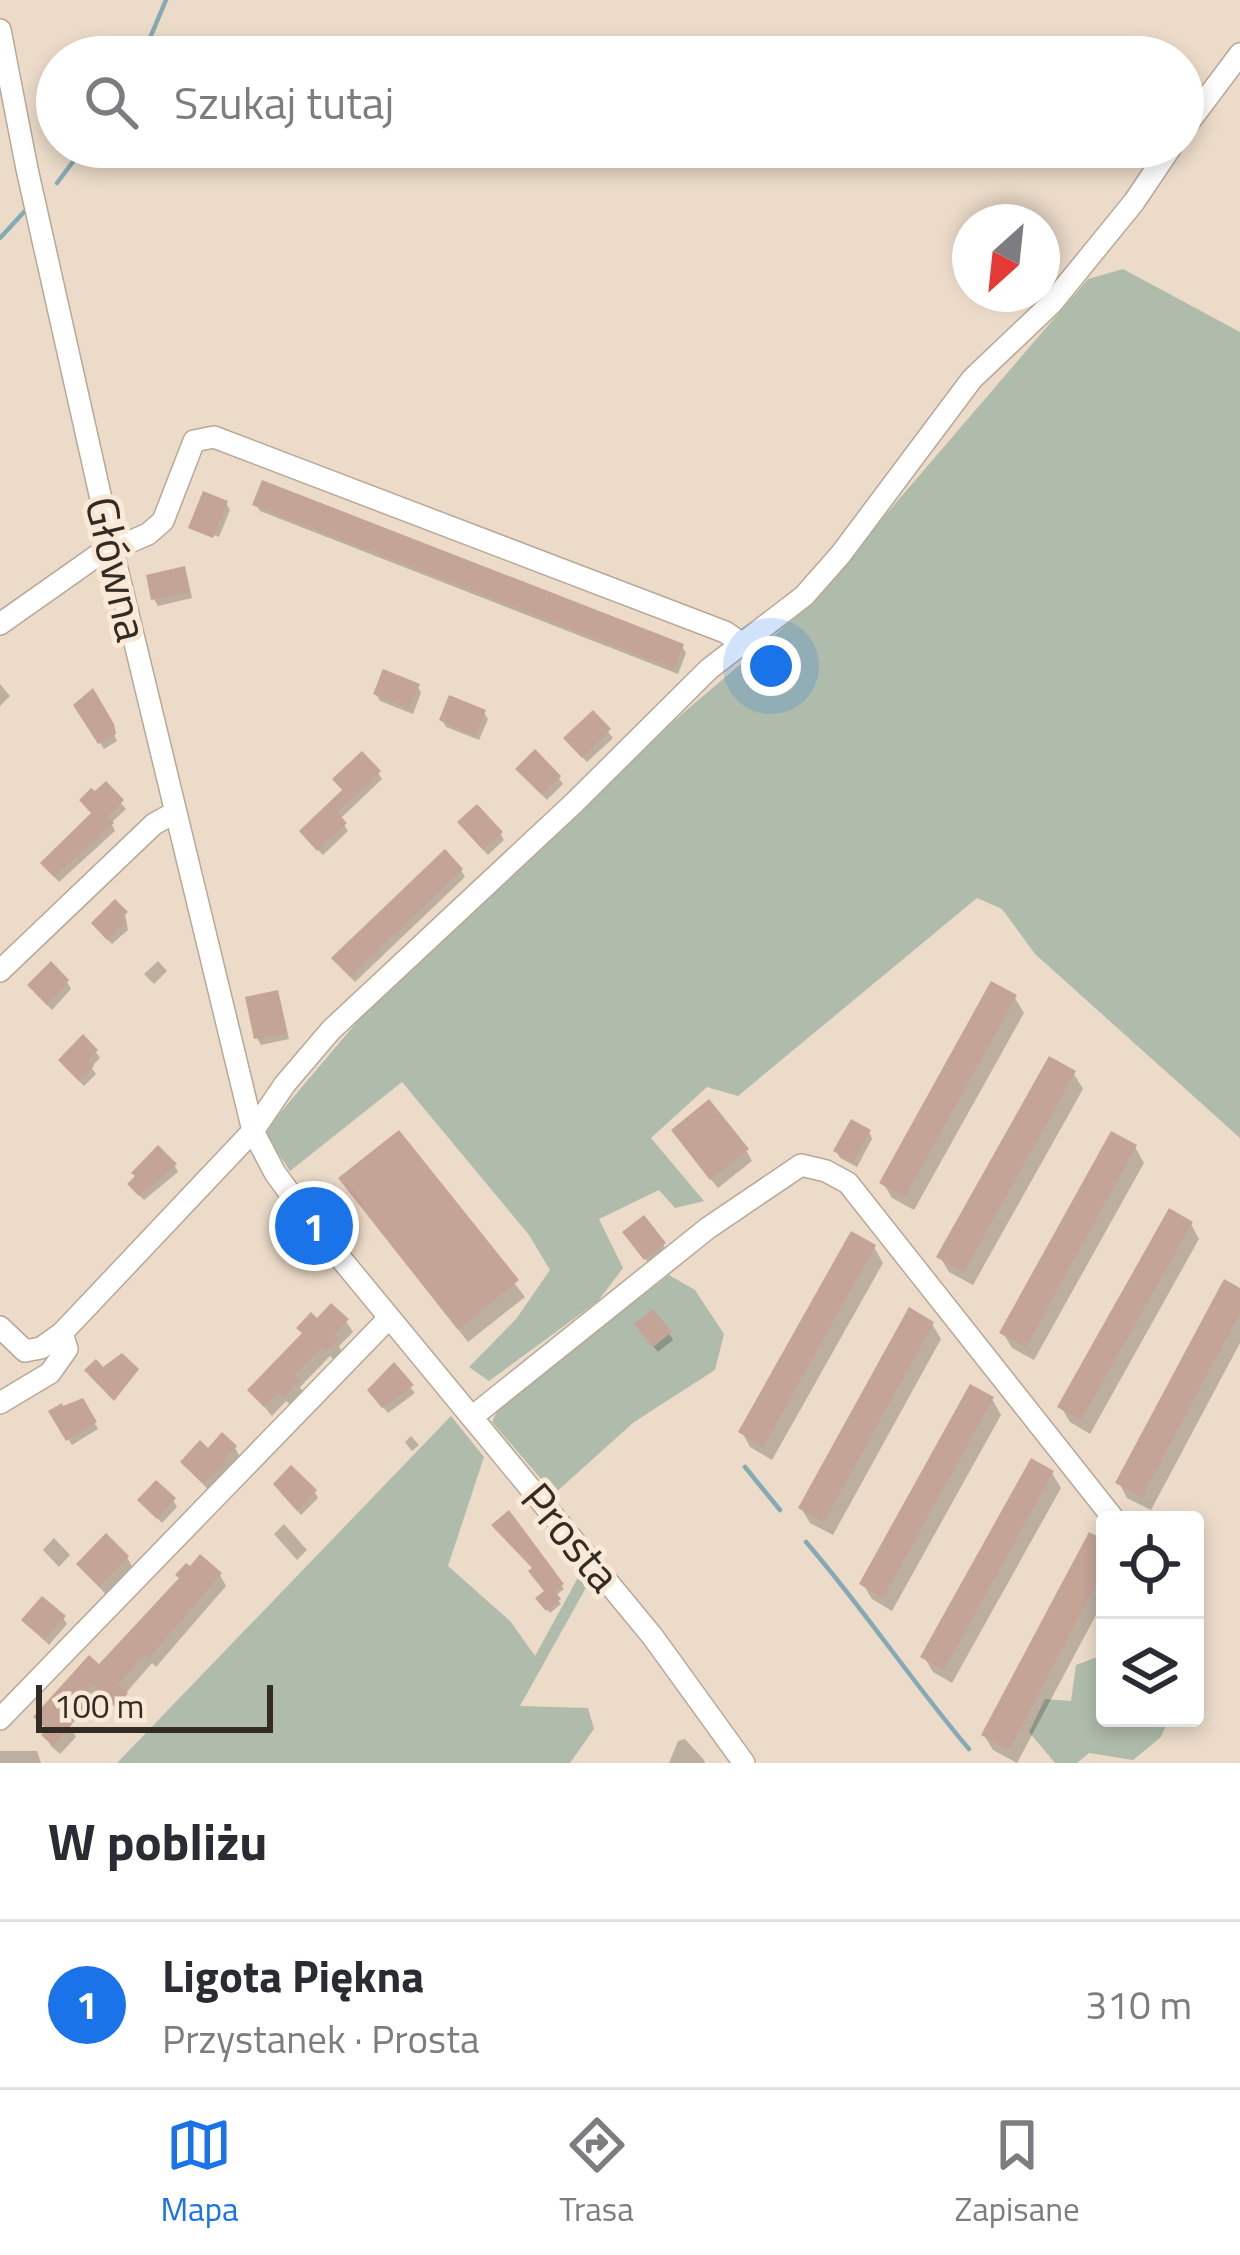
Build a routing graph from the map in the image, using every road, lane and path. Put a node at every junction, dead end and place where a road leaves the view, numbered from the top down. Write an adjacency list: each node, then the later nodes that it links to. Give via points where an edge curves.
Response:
1 (0, 30): 5 (street, Główna)
2 (1240, 53): 3 (street)
3 (1204, 102)
4 (1157, 168): 7 (street, via 1051,304 972,379 822,577)
5 (112, 548): 6 (street); 7 (street, via 154,531 194,441 214,437); 8 (street, Główna)
6 (0, 624)
7 (743, 644): 11 (street, via 331,1030)
8 (174, 813): 9 (street); 10 (street, Główna)
9 (0, 970)
10 (244, 1105): 11 (street, Prosta)
11 (253, 1131): 12 (street, Prosta, via 281,1182); 14 (street)
12 (389, 1318): 16 (street, Prosta); 18 (street)
13 (0, 1327): 14 (street, via 26,1351)
14 (62, 1333): 15 (street, via 67,1349 50,1372)
15 (0, 1402)
16 (472, 1417): 17 (street, via 708,1228 801,1165 848,1183); 19 (street, Prosta, via 653,1637)
17 (1107, 1511)
18 (0, 1719)
19 (744, 1763)

